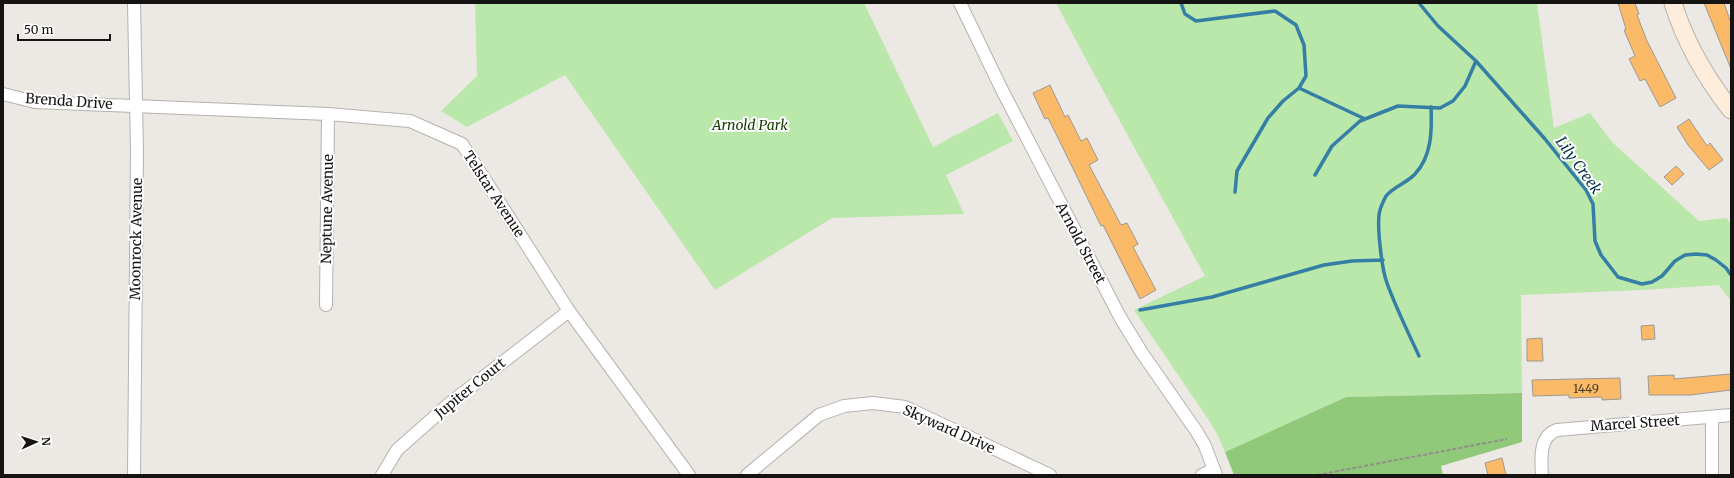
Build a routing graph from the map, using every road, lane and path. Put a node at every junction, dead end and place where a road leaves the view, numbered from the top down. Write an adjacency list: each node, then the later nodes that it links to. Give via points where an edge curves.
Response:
1 (134, 3): 5 (street, Moonrock Avenue)
2 (960, 3): 13 (street, Arnold Street, via 1120,317 1197,432)
3 (1674, 3): 6 (street, via 1692,50)
4 (3, 94): 5 (street, Brenda Drive, via 35,102)
5 (136, 106): 7 (street, Telstar Avenue); 14 (street, Moonrock Avenue)
6 (1731, 110)
7 (328, 114): 8 (street, Neptune Avenue); 9 (street, Telstar Avenue, via 410,121 462,144)
8 (326, 305)
9 (568, 311): 15 (street, Jupiter Court, via 450,403 398,450); 16 (street, Telstar Avenue)
10 (1731, 415): 11 (street, Marcel Street)
11 (1712, 418): 21 (street, Marcel Street, via 1557,430 1544,441); 22 (street)
12 (1507, 439): 20 (path)
13 (1215, 472): 19 (street)
14 (134, 475)
15 (382, 475)
16 (689, 475)
17 (747, 475): 18 (street, Skyward Drive, via 818,415 844,406 873,403 904,407)
18 (1050, 475)
19 (1202, 475)
20 (1317, 475)
21 (1542, 475)
22 (1712, 475)

